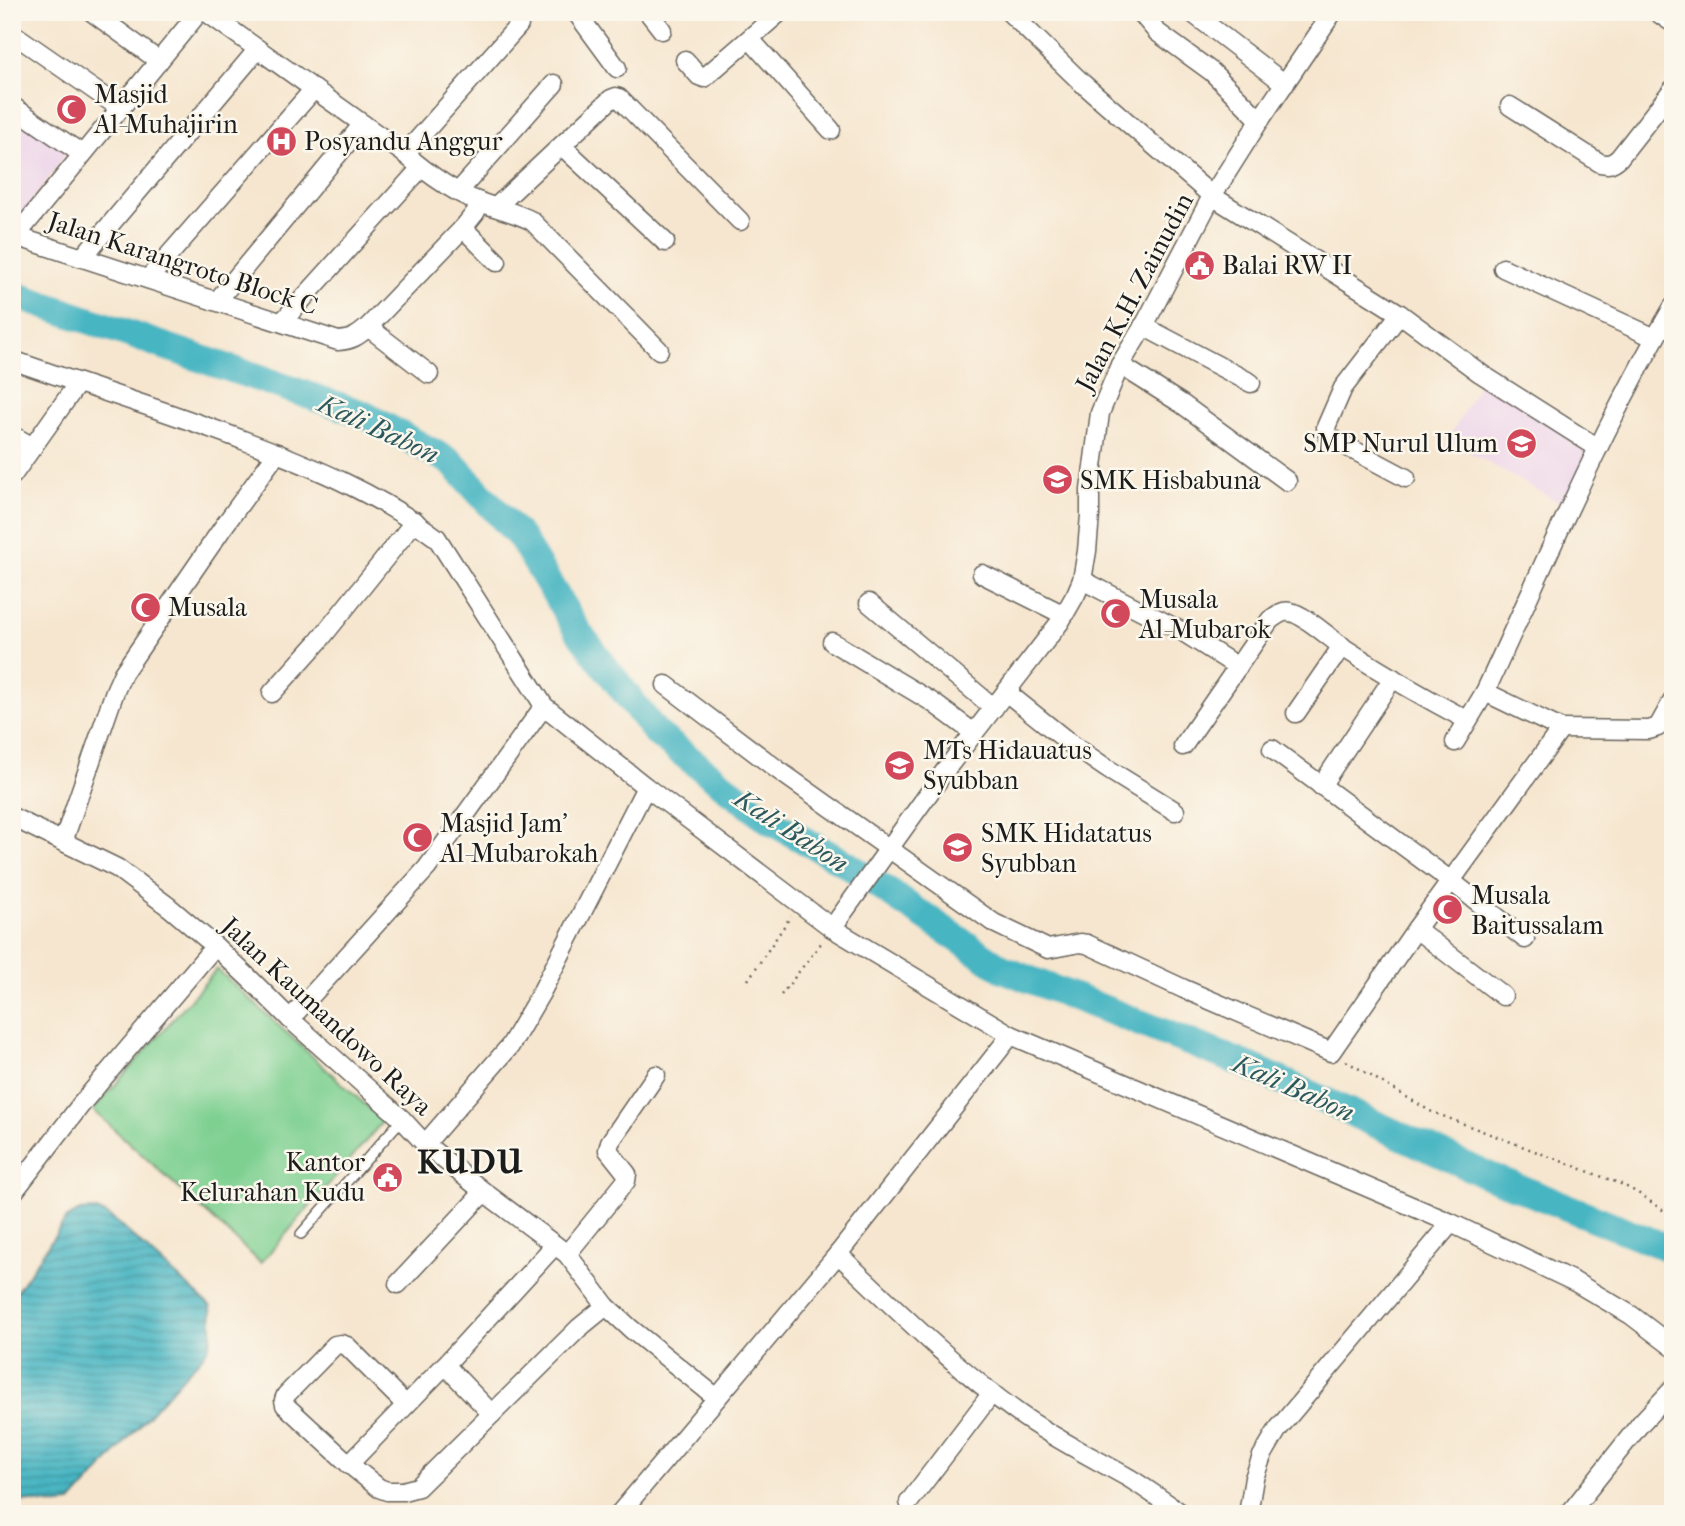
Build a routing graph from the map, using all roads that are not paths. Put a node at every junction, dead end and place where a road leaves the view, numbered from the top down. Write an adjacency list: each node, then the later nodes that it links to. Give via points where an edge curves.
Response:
1 (92, 12): 21 (street)
2 (199, 12): 21 (street)
3 (206, 12): 15 (street)
4 (239, 12): 15 (street)
5 (576, 12): 22 (street)
6 (648, 12): 16 (street)
7 (780, 12): 18 (street)
8 (1009, 12): 38 (street, via 1081,82)
9 (1140, 12): 30 (street, via 1157,32 1212,72)
10 (1191, 12): 24 (street)
11 (1333, 12): 24 (street)
12 (1657, 12): 13 (street)
13 (1673, 23)
14 (519, 25): 35 (street)
15 (228, 27): 19 (street)
16 (662, 30)
17 (12, 33): 29 (street)
18 (750, 39): 20 (street, via 704,78); 32 (street)
19 (258, 49): 25 (street); 44 (street)
20 (685, 60)
21 (159, 61): 29 (street)
22 (617, 68)
23 (554, 84): 37 (street)
24 (1285, 84): 30 (street)
25 (314, 89): 31 (street); 47 (street)
26 (1673, 89): 28 (street, via 1612,164 1600,163)
27 (12, 106): 34 (street)
28 (1510, 106)
29 (120, 108): 34 (street)
30 (1259, 120): 38 (street)
31 (363, 124): 35 (street); 48 (street)
32 (831, 130)
33 (562, 146): 39 (street); 40 (street, via 611,99 620,98); 43 (street)
34 (82, 154): 42 (street)
35 (405, 154): 36 (street)
36 (421, 168): 37 (street); 51 (street)
37 (457, 192): 39 (street)
38 (1212, 196): 50 (street, Jalan K.H. Zainudin); 52 (street, Jalan K.H. Zainudin)
39 (488, 205): 41 (street); 55 (street, via 532,220)
40 (740, 221)
41 (463, 228): 45 (street); 53 (street)
42 (14, 235): 44 (street, Jalan Karangroto Block C)
43 (665, 242)
44 (82, 258): 47 (street, Jalan Karangroto Block C)
45 (497, 262)
46 (1503, 268): 54 (street)
47 (148, 279): 48 (street, Jalan Karangroto Block C)
48 (217, 301): 51 (street, Jalan Karangroto Block C)
49 (1673, 307): 54 (street)
50 (1400, 314): 63 (street, Jalan K.H. Zainudin, via 1480,373); 66 (street, via 1343,387 1326,427 1329,437)
51 (282, 322): 53 (street, Jalan Karangroto Block C, via 338,341 359,336)
52 (1143, 326): 57 (street, Jalan K.H. Zainudin); 60 (street)
53 (368, 327): 58 (street)
54 (1655, 338): 63 (street)
55 (659, 350)
56 (12, 360): 59 (street)
57 (1120, 365): 67 (street); 70 (street, Jalan K.H. Zainudin, via 1098,421)
58 (429, 374)
59 (78, 383): 62 (street); 64 (street)
60 (1251, 383)
61 (12, 435): 62 (street)
62 (33, 446): 65 (street)
63 (1598, 448): 79 (street)
64 (277, 453): 68 (street, via 339,478); 95 (street, via 123,673)
65 (12, 476)
66 (1406, 478)
67 (1287, 481)
68 (415, 521): 80 (street); 82 (street, via 437,538)
69 (982, 574): 72 (street)
70 (1082, 580): 72 (street, Jalan K.H. Zainudin); 75 (street, via 1183,632)
71 (869, 604): 83 (street)
72 (1064, 615): 78 (street, Jalan K.H. Zainudin)
73 (832, 642): 87 (street)
74 (1342, 646): 75 (street, via 1293,612 1284,611 1270,620); 76 (street); 84 (street)
75 (1238, 667): 89 (street)
76 (1392, 678): 85 (street); 91 (street)
77 (666, 685): 96 (street)
78 (1006, 692): 83 (street, Jalan K.H. Zainudin); 93 (street, via 1071,744)
79 (1485, 692): 85 (street); 86 (street)
80 (272, 693)
81 (1673, 700): 86 (street, via 1658,727 1649,730)
82 (544, 706): 92 (street); 103 (street, via 427,868)
83 (994, 708): 87 (street, Jalan K.H. Zainudin)
84 (1296, 713)
85 (1467, 720): 88 (street)
86 (1561, 729): 97 (street)
87 (974, 733): 96 (street, Jalan K.H. Zainudin)
88 (1455, 742)
89 (1183, 746)
90 (1272, 749): 91 (street)
91 (1321, 786): 97 (street)
92 (646, 787): 98 (street); 107 (street, via 510,1046)
93 (1175, 811)
94 (12, 817): 95 (street, Jalan Kaumandowo Raya)
95 (63, 842): 101 (street, Jalan Kaumandowo Raya, via 124,873)
96 (889, 849): 98 (street, Jalan K.H. Zainudin); 99 (street, via 993,923 1045,948 1087,944 1331,1052)
97 (1451, 881): 99 (street); 100 (street)
98 (834, 926): 104 (street)
99 (1416, 929): 102 (street)
100 (1525, 939)
101 (215, 946): 103 (street, Jalan Kaumandowo Raya); 108 (street)
102 (1503, 996)
103 (290, 1019): 106 (street, Jalan Kaumandowo Raya)
104 (1011, 1035): 110 (street); 113 (street)
105 (656, 1074): 112 (street, via 610,1142 608,1150 627,1174 626,1181)
106 (402, 1119): 107 (street, Jalan Kaumandowo Raya); 111 (lane)
107 (425, 1144): 109 (street, Jalan Kaumandowo Raya)
108 (14, 1190)
109 (484, 1192): 112 (street, Jalan Kaumandowo Raya); 114 (street)
110 (1451, 1223): 116 (street, via 1575,1282); 127 (street, via 1278,1429 1254,1478)
111 (301, 1234)
112 (561, 1250): 115 (street, Jalan Kaumandowo Raya); 117 (street)
113 (838, 1254): 119 (street); 120 (street)
114 (397, 1284)
115 (606, 1306): 120 (street, Jalan Kaumandowo Raya); 122 (street)
116 (1673, 1347)
117 (445, 1365): 121 (street); 122 (street)
118 (1673, 1389): 128 (street)
119 (992, 1393): 124 (street); 126 (street)
120 (718, 1398): 125 (street)
121 (406, 1405): 123 (street); 123 (street, via 341,1344 286,1395 285,1405)
122 (492, 1414): 123 (street, via 418,1487 387,1491)
123 (349, 1464)
124 (909, 1502)
125 (619, 1514)
126 (1182, 1514)
127 (1248, 1514)
128 (1569, 1514)

